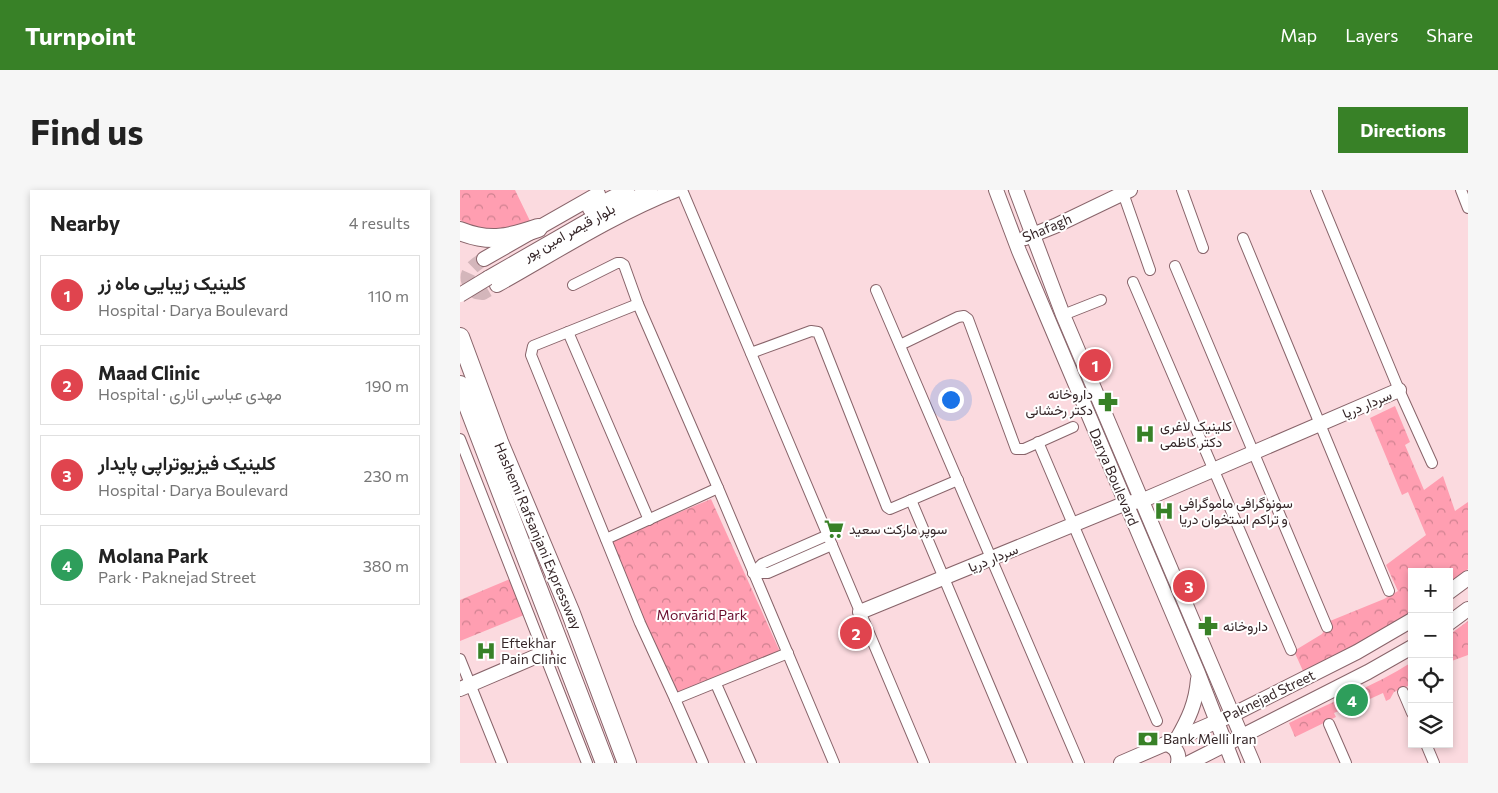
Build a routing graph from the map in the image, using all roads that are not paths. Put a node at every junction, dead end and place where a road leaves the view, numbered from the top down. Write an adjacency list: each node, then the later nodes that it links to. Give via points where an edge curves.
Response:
1 (605, 190): 15 (main road)
2 (627, 190): 23 (main road, بلوار قیصر امین پور, via 572,218)
3 (652, 190): 23 (main road, بلوار قیصر امین پور)
4 (676, 190): 23 (main road, via 589,232)
5 (682, 190): 35 (street)
6 (996, 190): 19 (main road, Darya Boulevard)
7 (1016, 190): 13 (main road, Darya Boulevard)
8 (1182, 190): 20 (street)
9 (1316, 190): 37 (street)
10 (1461, 190): 12 (street)
11 (1126, 191): 14 (main road, Shafagh); 22 (street)
12 (1468, 208)
13 (1024, 214): 14 (main road, Shafagh, via 1043,220); 17 (main road, Darya Boulevard)
14 (1078, 214): 17 (main road, Shafagh)
15 (538, 228): 16 (highway, via 501,239 479,237); 23 (main road)
16 (460, 230)
17 (1032, 235): 19 (main road, Shafagh); 31 (main road, Darya Boulevard)
18 (1243, 238): 39 (street)
19 (1015, 242): 51 (main road, Darya Boulevard)
20 (1203, 248)
21 (1175, 266): 43 (street)
22 (1150, 270)
23 (488, 273): 25 (main road); 28 (main road, bridge)
24 (1133, 282): 46 (street)
25 (460, 284)
26 (573, 284): 30 (street, via 620,263 624,265)
27 (876, 290): 34 (street)
28 (460, 295)
29 (1101, 300): 31 (street)
30 (638, 304): 32 (street); 48 (street)
31 (1063, 314): 50 (main road, Darya Boulevard)
32 (568, 332): 52 (street); 55 (street, via 533,346 531,355)
33 (460, 337): 90 (highway, Hashemi Rafsanjani Expressway)
34 (900, 345): 42 (street, via 964,316 968,319 1016,449); 47 (street)
35 (751, 353): 49 (street, via 811,331 818,332 887,507 893,509); 54 (street)
36 (460, 385): 44 (highway, Hashemi Rafsanjani Expressway)
37 (1400, 390): 39 (main road, سردار دریا); 45 (street)
38 (460, 417): 44 (highway)
39 (1320, 424): 43 (main road, سردار دریا); 62 (street)
40 (1073, 427): 42 (street)
41 (460, 439): 70 (street)
42 (1038, 442): 53 (street)
43 (1254, 453): 46 (main road, سردار دریا); 67 (street)
44 (487, 454): 89 (highway, Hashemi Rafsanjani Expressway)
45 (1432, 463)
46 (1214, 470): 50 (main road, سردار دریا); 69 (street)
47 (958, 480): 49 (street); 57 (street)
48 (718, 488): 52 (street); 58 (street)
49 (911, 500): 59 (street)
50 (1141, 501): 51 (main road, سردار دریا); 79 (main road, Darya Boulevard)
51 (1126, 503): 53 (main road, سردار دریا); 73 (main road, Darya Boulevard)
52 (650, 520): 55 (street)
53 (1073, 525): 57 (main road, سردار دریا); 80 (street)
54 (828, 535): 56 (street); 58 (street, via 762,564)
55 (606, 539): 77 (street)
56 (832, 546): 58 (street, via 768,572); 64 (street)
57 (992, 558): 59 (main road, سردار دریا); 96 (street)
58 (753, 573): 71 (street)
59 (945, 577): 64 (main road, سردار دریا); 95 (street)
60 (1468, 578): 61 (main road)
61 (1453, 589)
62 (1389, 591)
63 (1468, 609): 65 (main road)
64 (860, 612): 94 (street)
65 (1453, 620)
66 (1408, 622): 79 (main road, Paknejad Street, via 1358,652)
67 (1327, 627)
68 (1408, 649): 83 (main road, Paknejad Street)
69 (1291, 650)
70 (544, 653): 75 (main road); 88 (street)
71 (788, 653): 74 (street); 93 (street)
72 (460, 659): 75 (street)
73 (1198, 673): 81 (main road, Darya Boulevard); 84 (main road, via 1196,697 1189,718)
74 (716, 684): 77 (street); 92 (street)
75 (465, 687): 87 (street)
76 (1403, 692): 78 (street)
77 (675, 699): 91 (street)
78 (1408, 703)
79 (1232, 715): 81 (main road, Paknejad Street); 83 (main road, Darya Boulevard)
80 (1157, 721)
81 (1216, 722): 84 (main road, Paknejad Street); 85 (main road, Darya Boulevard)
82 (1329, 724): 102 (street)
83 (1241, 736): 85 (main road, Paknejad Street); 101 (main road, Darya Boulevard)
84 (1171, 742): 97 (main road, Paknejad Street); 98 (main road, via 1177,752)
85 (1225, 744): 99 (main road, Paknejad Street); 100 (main road, Darya Boulevard)
86 (1428, 748): 103 (street)
87 (502, 763)
88 (587, 763)
89 (605, 763)
90 (627, 763)
91 (702, 763)
92 (751, 763)
93 (834, 763)
94 (924, 763)
95 (1022, 763)
96 (1079, 763)
97 (1121, 763)
98 (1178, 763)
99 (1189, 763)
100 (1233, 763)
101 (1253, 763)
102 (1346, 763)
103 (1434, 763)

